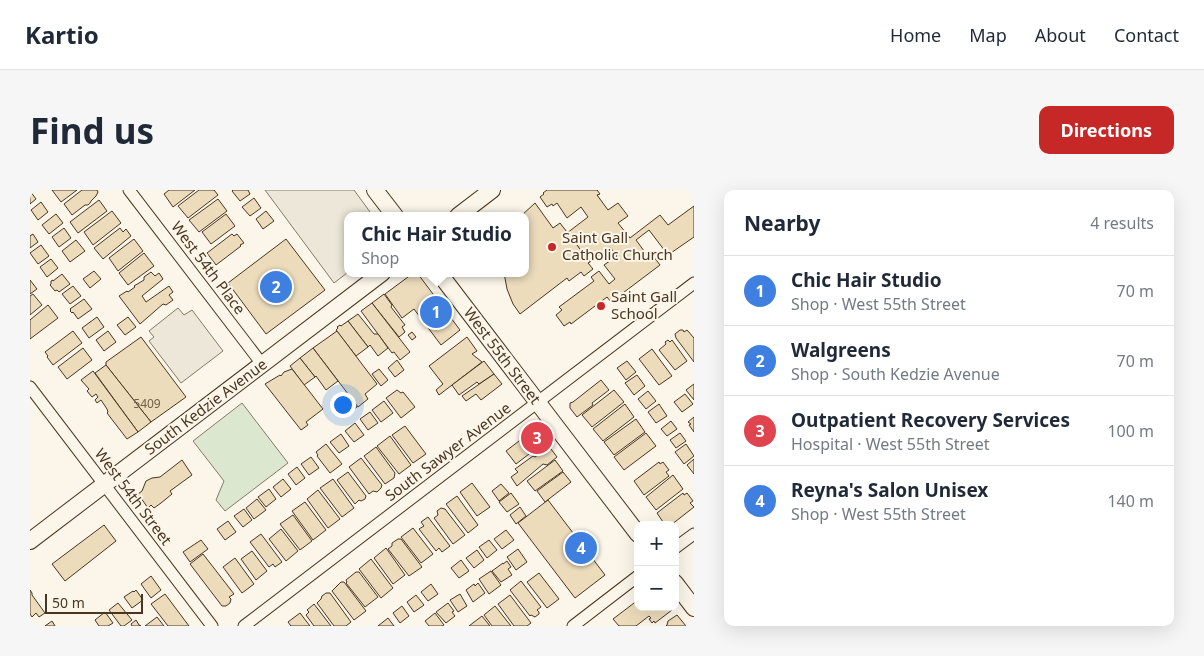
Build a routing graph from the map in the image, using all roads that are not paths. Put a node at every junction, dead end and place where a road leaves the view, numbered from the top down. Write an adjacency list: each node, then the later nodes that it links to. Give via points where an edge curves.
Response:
1 (129, 190): 9 (street, West 54th Place)
2 (375, 190): 4 (main road)
3 (492, 190): 5 (main road)
4 (392, 212)
5 (463, 212)
6 (377, 277): 9 (main road, South Kedzie Avenue)
7 (442, 277): 11 (main road, West 55th Street)
8 (694, 283): 11 (street, South Sawyer Avenue)
9 (262, 364): 12 (main road, South Kedzie Avenue)
10 (30, 387): 12 (street, West 54th Street)
11 (537, 403): 13 (main road, West 55th Street); 21 (street, South Sawyer Avenue)
12 (104, 484): 15 (main road, South Kedzie Avenue); 20 (street, West 54th Street)
13 (634, 529)
14 (694, 534): 16 (street)
15 (30, 541)
16 (679, 545)
17 (634, 579): 22 (street)
18 (679, 588): 19 (main road)
19 (694, 608)
20 (212, 626)
21 (244, 626)
22 (572, 626)

